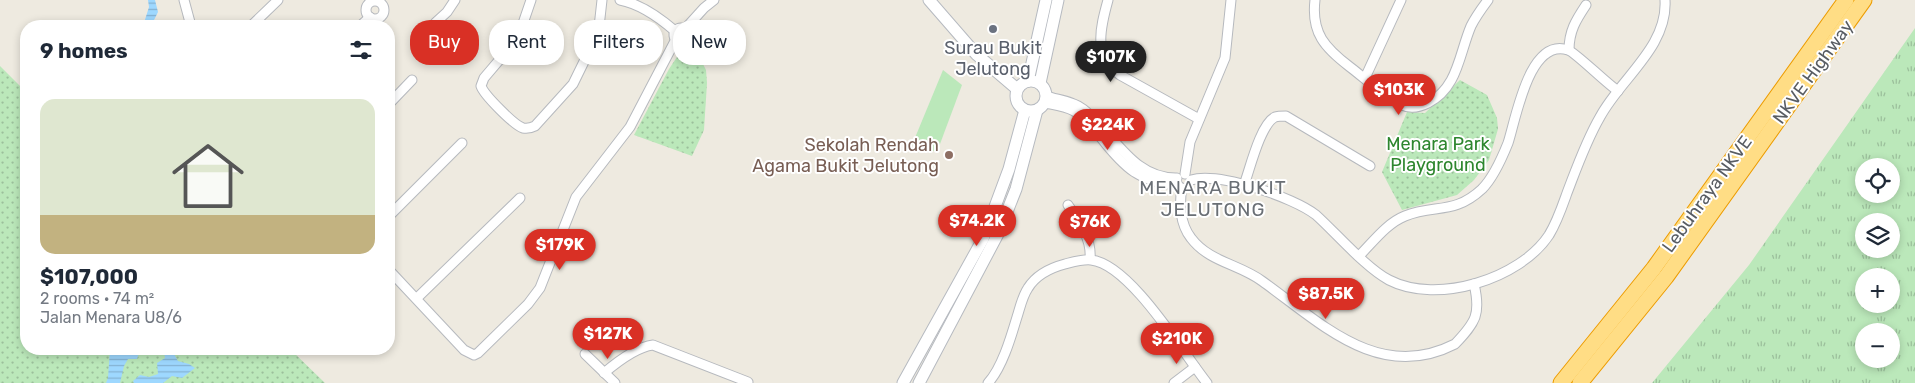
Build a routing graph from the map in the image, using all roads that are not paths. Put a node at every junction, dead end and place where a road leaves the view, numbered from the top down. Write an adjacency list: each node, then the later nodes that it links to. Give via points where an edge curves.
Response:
1 (184, 0): 24 (street)
2 (278, 0): 25 (street)
3 (455, 0): 27 (street)
4 (531, 0): 5 (street, via 518,38 484,78 481,86 517,125 526,129 535,126 573,84 596,37)
5 (602, 0)
6 (620, 0): 21 (street)
7 (714, 0): 28 (street)
8 (1046, 0): 34 (street)
9 (1058, 0): 35 (street)
10 (1108, 0): 40 (street, via 1101,44 1112,69)
11 (1231, 0): 40 (street, via 1225,58)
12 (1315, 0): 32 (street, via 1315,18 1322,41)
13 (1401, 0): 32 (street)
14 (1488, 0): 32 (street, via 1472,24 1451,83 1433,100 1418,106 1403,105)
15 (1665, 0): 37 (street, via 1665,15 1656,38)
16 (1846, 0): 66 (highway, Lebuhraya NKVE, via 1654,268)
17 (1864, 0): 67 (highway, NKVE Highway, via 1666,277)
18 (932, 1): 36 (street, via 976,54)
19 (367, 2): 20 (street); 23 (street)
20 (383, 2): 23 (street, via 382,16 377,19)
21 (639, 3): 29 (street)
22 (1586, 5): 31 (street, via 1573,25)
23 (370, 17): 26 (street)
24 (189, 20)
25 (257, 20)
26 (367, 20)
27 (438, 20)
28 (693, 20)
29 (673, 33)
30 (673, 39): 53 (street, via 630,127 576,197 540,288 488,345 474,355 469,354)
31 (1569, 50): 37 (street); 49 (street, via 1558,49 1548,53 1536,64 1528,77 1505,149 1482,188 1458,205 1398,219)
32 (1366, 78)
33 (412, 80): 38 (street)
34 (1028, 81): 35 (street); 36 (street)
35 (1040, 83): 39 (street, via 1046,91)
36 (1018, 89): 39 (street, via 1018,103)
37 (1618, 91): 52 (street, via 1589,138 1557,220 1545,240 1516,266)
38 (395, 98)
39 (1038, 105): 44 (street, via 1081,107 1136,164 1149,173); 62 (street, via 1009,169 983,239); 63 (street, via 1016,189 999,232)
40 (1199, 119): 43 (street, via 1190,142)
41 (462, 143): 48 (street)
42 (1370, 166): 45 (street, via 1286,116 1280,116 1263,132)
43 (1188, 177): 44 (street, via 1181,174); 44 (street, via 1188,186); 45 (street, via 1214,178)
44 (1179, 183): 54 (street, via 1183,223 1190,238 1217,259 1264,282)
45 (1244, 185): 49 (street, via 1306,207)
46 (520, 198): 53 (street)
47 (1068, 204): 50 (street, via 1088,239)
48 (395, 210)
49 (1359, 256): 52 (street, via 1380,275 1405,287 1438,290)
50 (1090, 260): 57 (street, via 1112,268 1127,280); 60 (street, via 1049,269 1030,284)
51 (395, 276): 53 (street)
52 (1474, 284): 56 (street, via 1478,306 1476,319)
53 (417, 298)
54 (1332, 342)
55 (585, 354): 58 (street)
56 (1435, 362)
57 (1195, 367): 64 (street); 65 (street)
58 (604, 373): 59 (street, via 618,361 653,345); 61 (street)
59 (748, 382)
60 (993, 382)
61 (615, 383)
62 (904, 383)
63 (919, 383)
64 (1174, 383)
65 (1207, 383)
66 (1561, 383)
67 (1580, 383)

